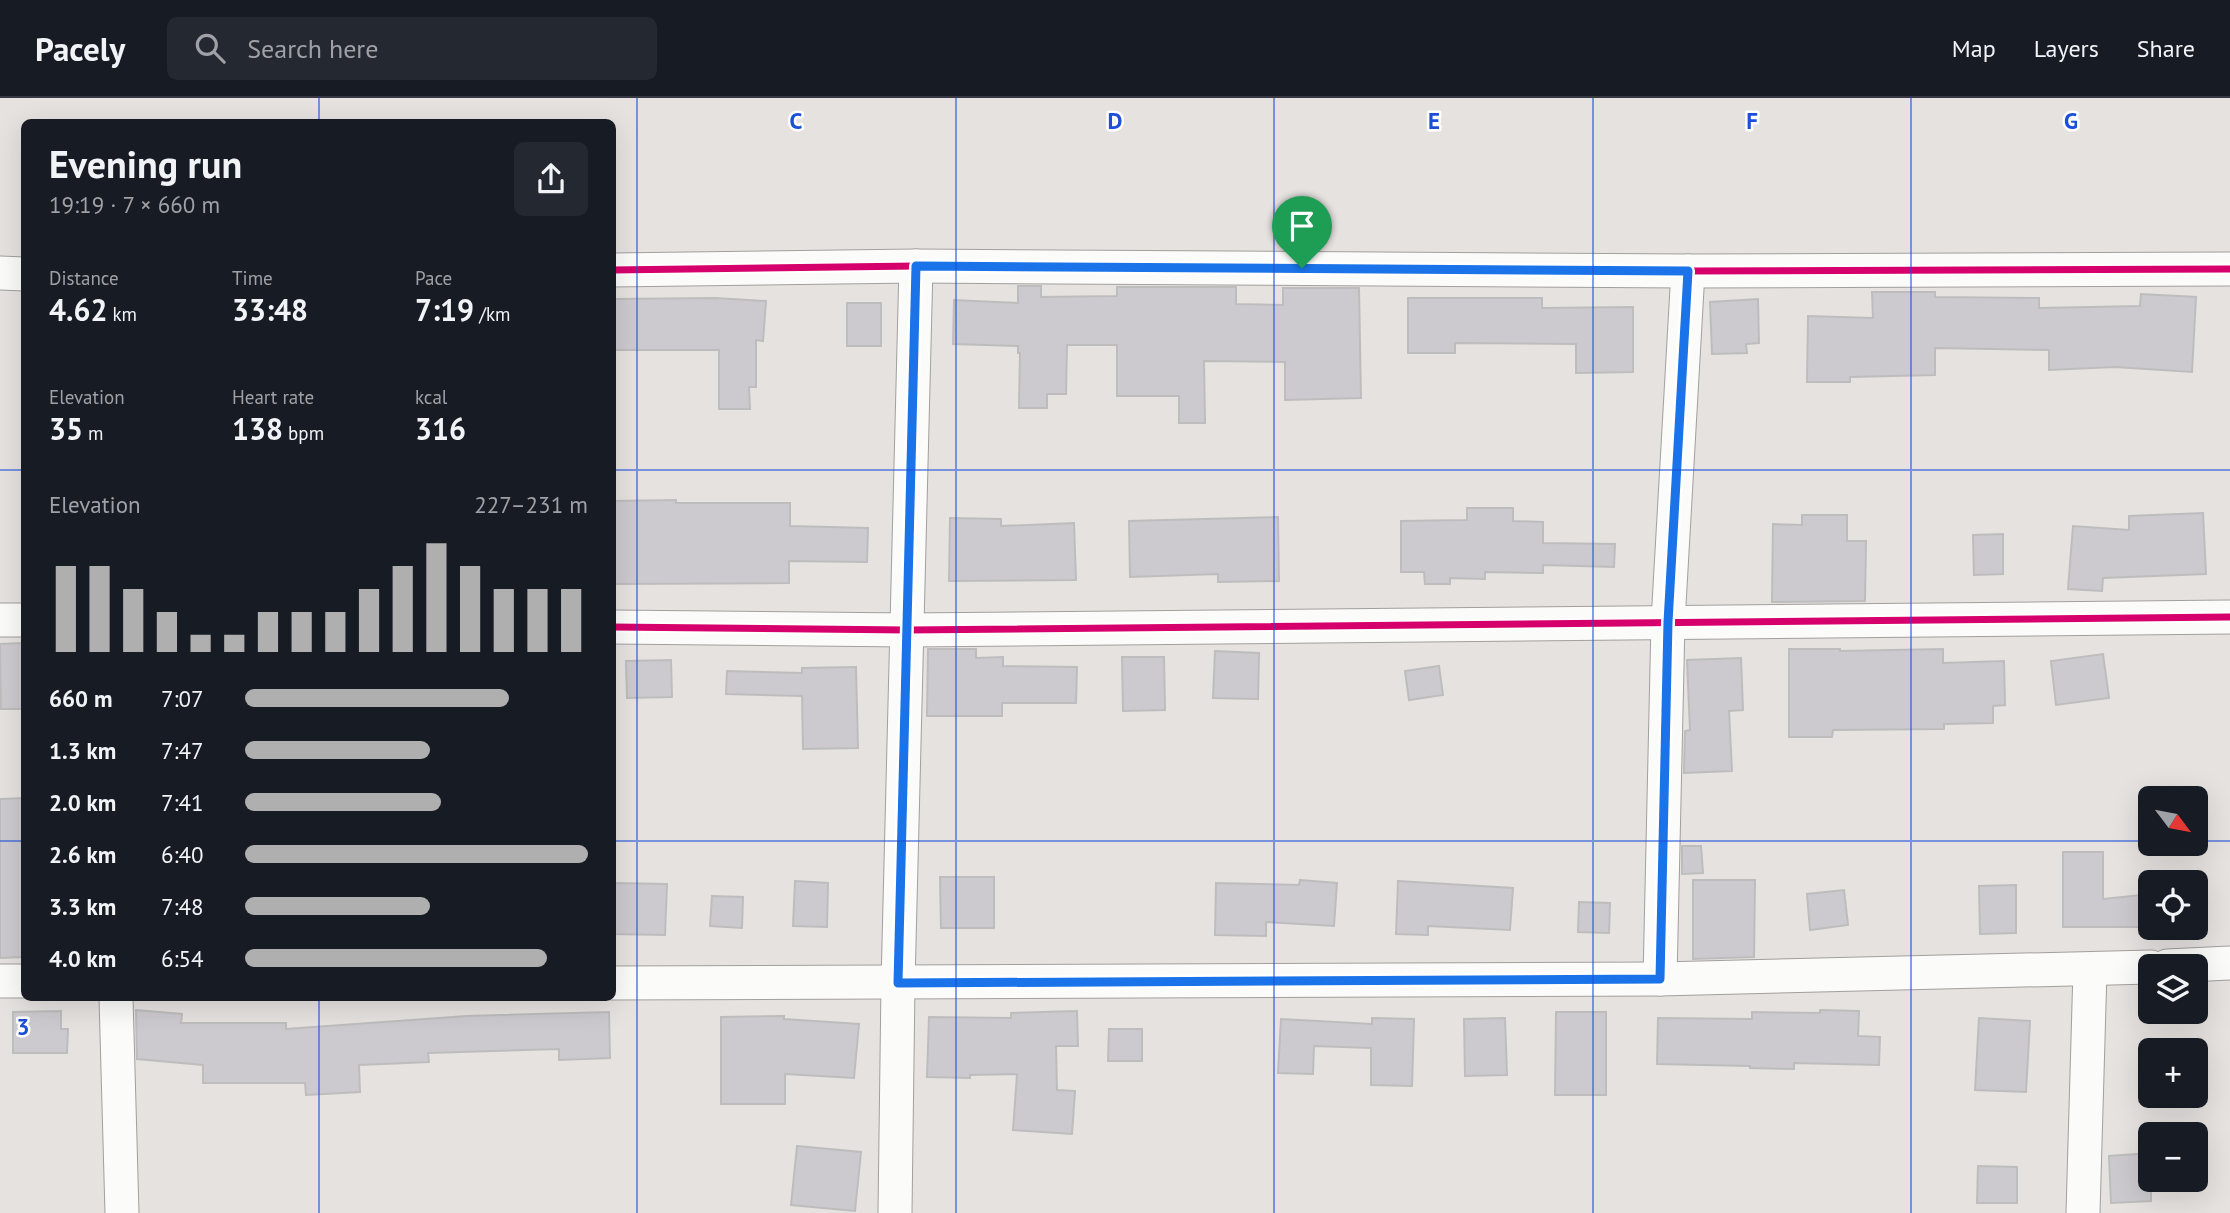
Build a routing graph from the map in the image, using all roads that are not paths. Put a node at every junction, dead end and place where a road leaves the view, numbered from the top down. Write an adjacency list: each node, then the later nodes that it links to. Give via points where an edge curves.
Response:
1 (916, 266): 3 (street); 4 (street); 12 (street)
2 (2230, 269): 4 (street)
3 (616, 270)
4 (1688, 271): 10 (street)
5 (0, 273): 6 (street)
6 (21, 274)
7 (2230, 617): 10 (street)
8 (0, 620): 9 (street)
9 (21, 620)
10 (1668, 622): 12 (street); 17 (street)
11 (616, 626): 12 (street)
12 (908, 630): 21 (street)
13 (2230, 963): 14 (street)
14 (2208, 964)
15 (2138, 968): 16 (street)
16 (2090, 970): 17 (street); 25 (street)
17 (1660, 979): 21 (street)
18 (0, 981): 19 (street)
19 (21, 981)
20 (616, 983): 21 (street)
21 (898, 983): 24 (street)
22 (116, 1001): 23 (street)
23 (122, 1213)
24 (895, 1213)
25 (2083, 1213)

